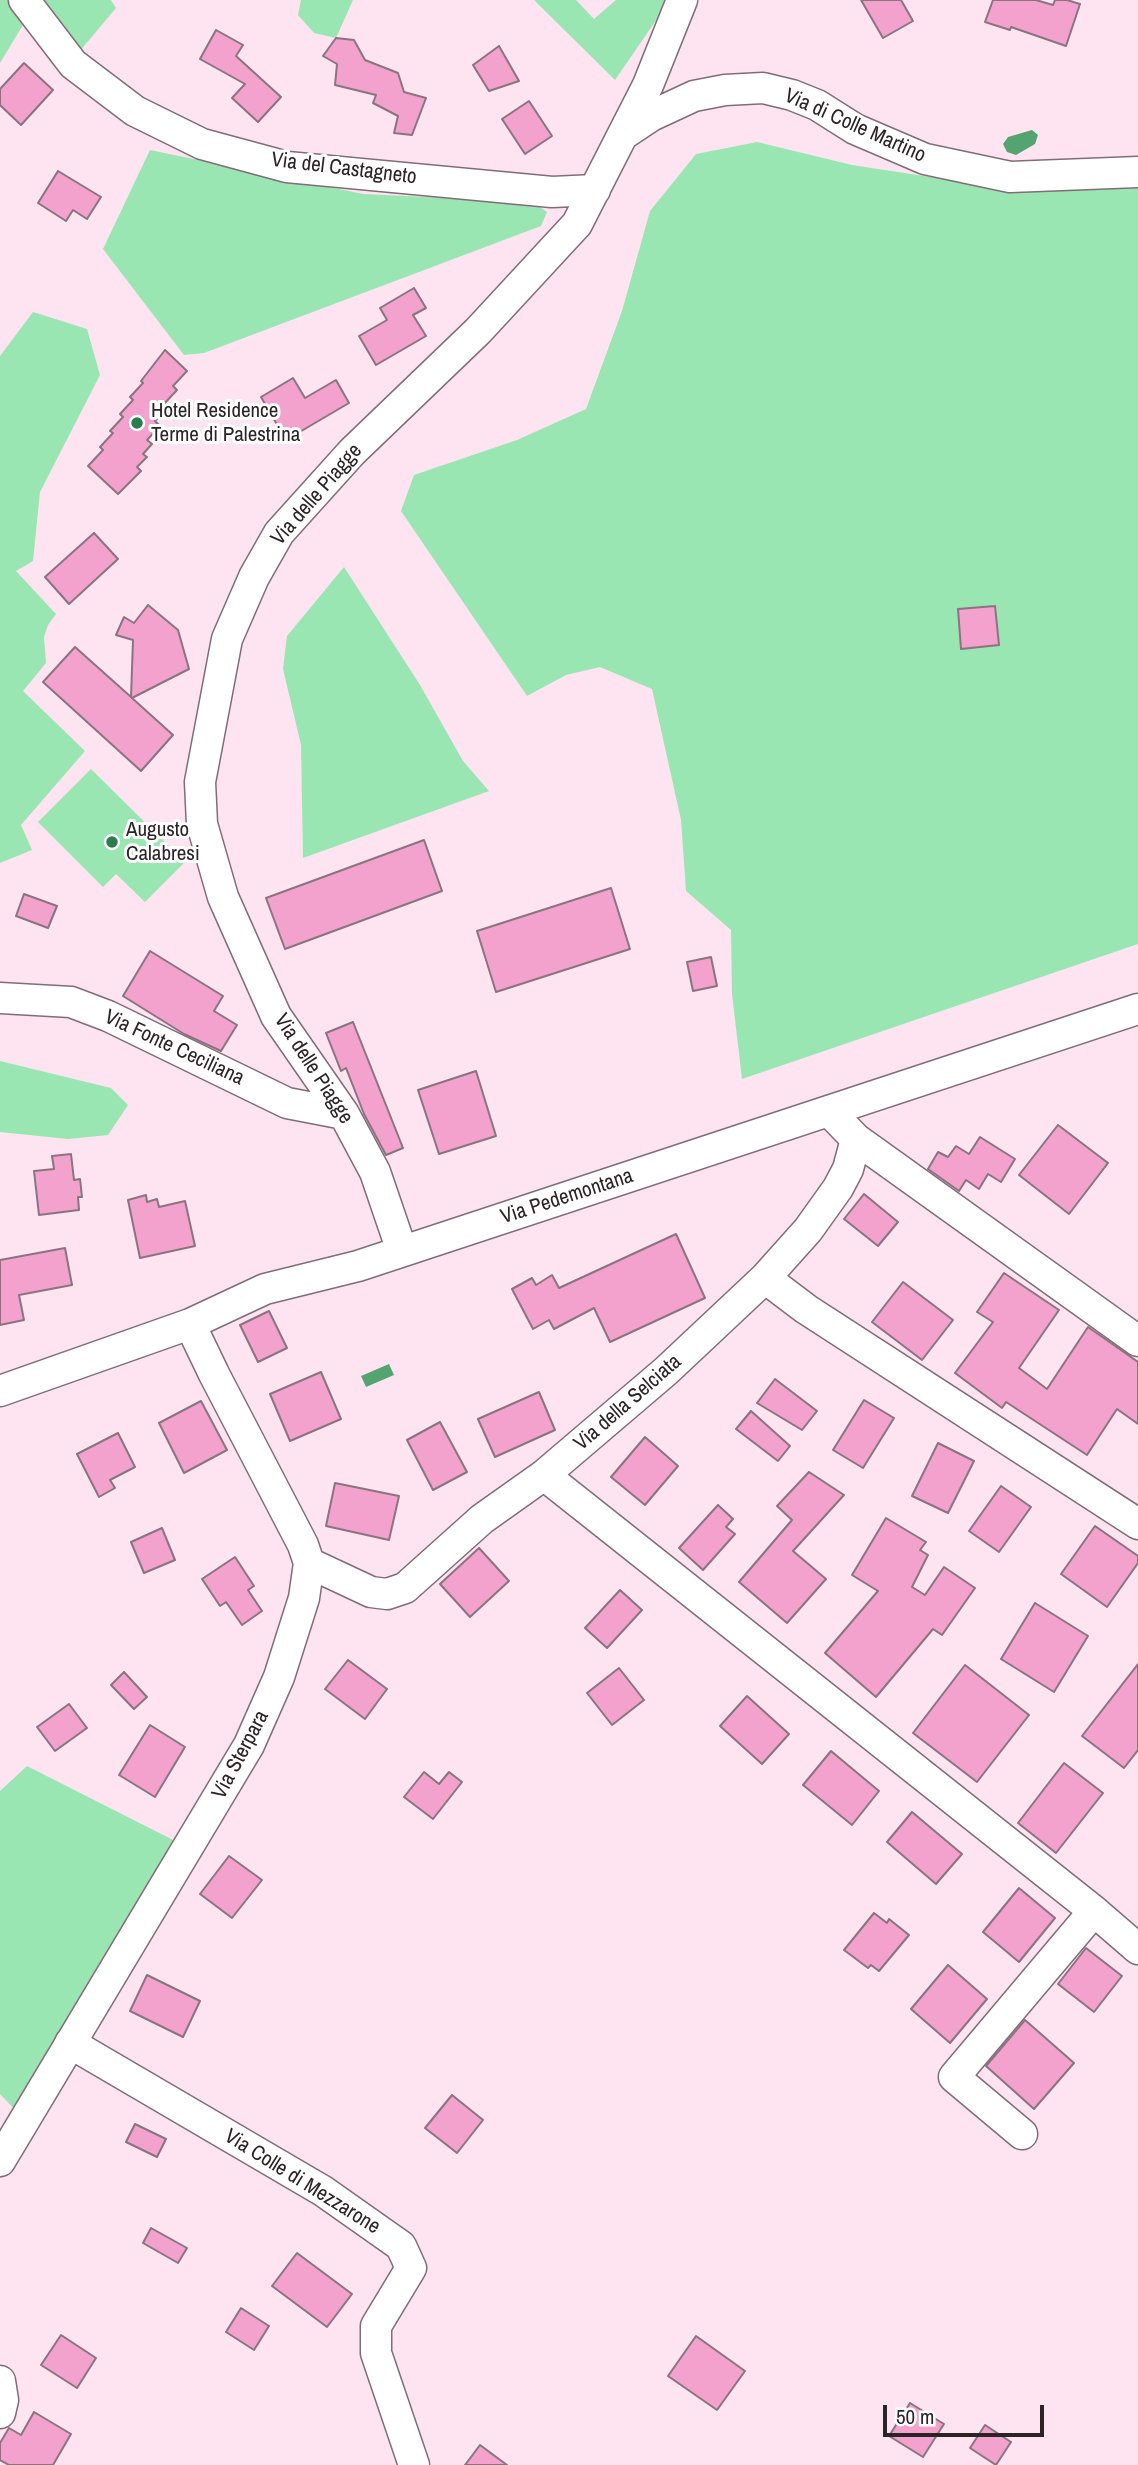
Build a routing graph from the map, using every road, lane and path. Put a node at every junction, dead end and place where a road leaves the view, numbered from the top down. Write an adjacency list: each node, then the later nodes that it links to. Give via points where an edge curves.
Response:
1 (24, 0): 5 (street, Via del Castagneto, via 73,64 135,111 202,144 287,167 552,192)
2 (682, 0): 3 (street, Via delle Piagge)
3 (622, 135): 4 (street, Via di Colle Martino, via 694,96 763,88 817,105 855,129 925,159 1010,177); 5 (street, Via delle Piagge)
4 (1138, 172)
5 (594, 190): 9 (street, Via delle Piagge, via 577,224 279,533 227,639 200,782 202,824 223,897 276,1016)
6 (0, 998): 9 (street, Via Fonte Ceciliana, via 71,1002 287,1103)
7 (1138, 1009): 8 (street, Via Pedemontana)
8 (830, 1111): 10 (street); 11 (street, Via Pedemontana)
9 (344, 1114): 11 (street, Via delle Piagge, via 375,1172)
10 (856, 1139): 12 (street, Via della Selciata, via 838,1188); 14 (street)
11 (402, 1251): 13 (street, Via Pedemontana, via 265,1289)
12 (765, 1278): 16 (street, Via della Selciata, via 694,1346); 17 (street)
13 (190, 1324): 15 (street, Via Pedemontana); 18 (street, Via Sterpara, via 300,1537)
14 (1138, 1341)
15 (0, 1391)
16 (544, 1475): 18 (street, Via della Selciata, via 495,1509 414,1581 395,1592 371,1592); 19 (street)
17 (1138, 1524)
18 (309, 1563): 21 (street, Via Sterpara, via 288,1652 249,1745)
19 (1094, 1911): 20 (street); 22 (street, via 954,2077)
20 (1138, 1949)
21 (71, 2043): 23 (street, Via Sterpara); 26 (street, Via Colle di Mezzarone, via 323,2191 401,2246 411,2268 376,2326 376,2353)
22 (1021, 2134)
23 (0, 2161)
24 (0, 2381): 25 (street, via 4,2400)
25 (0, 2413)
26 (414, 2465)

